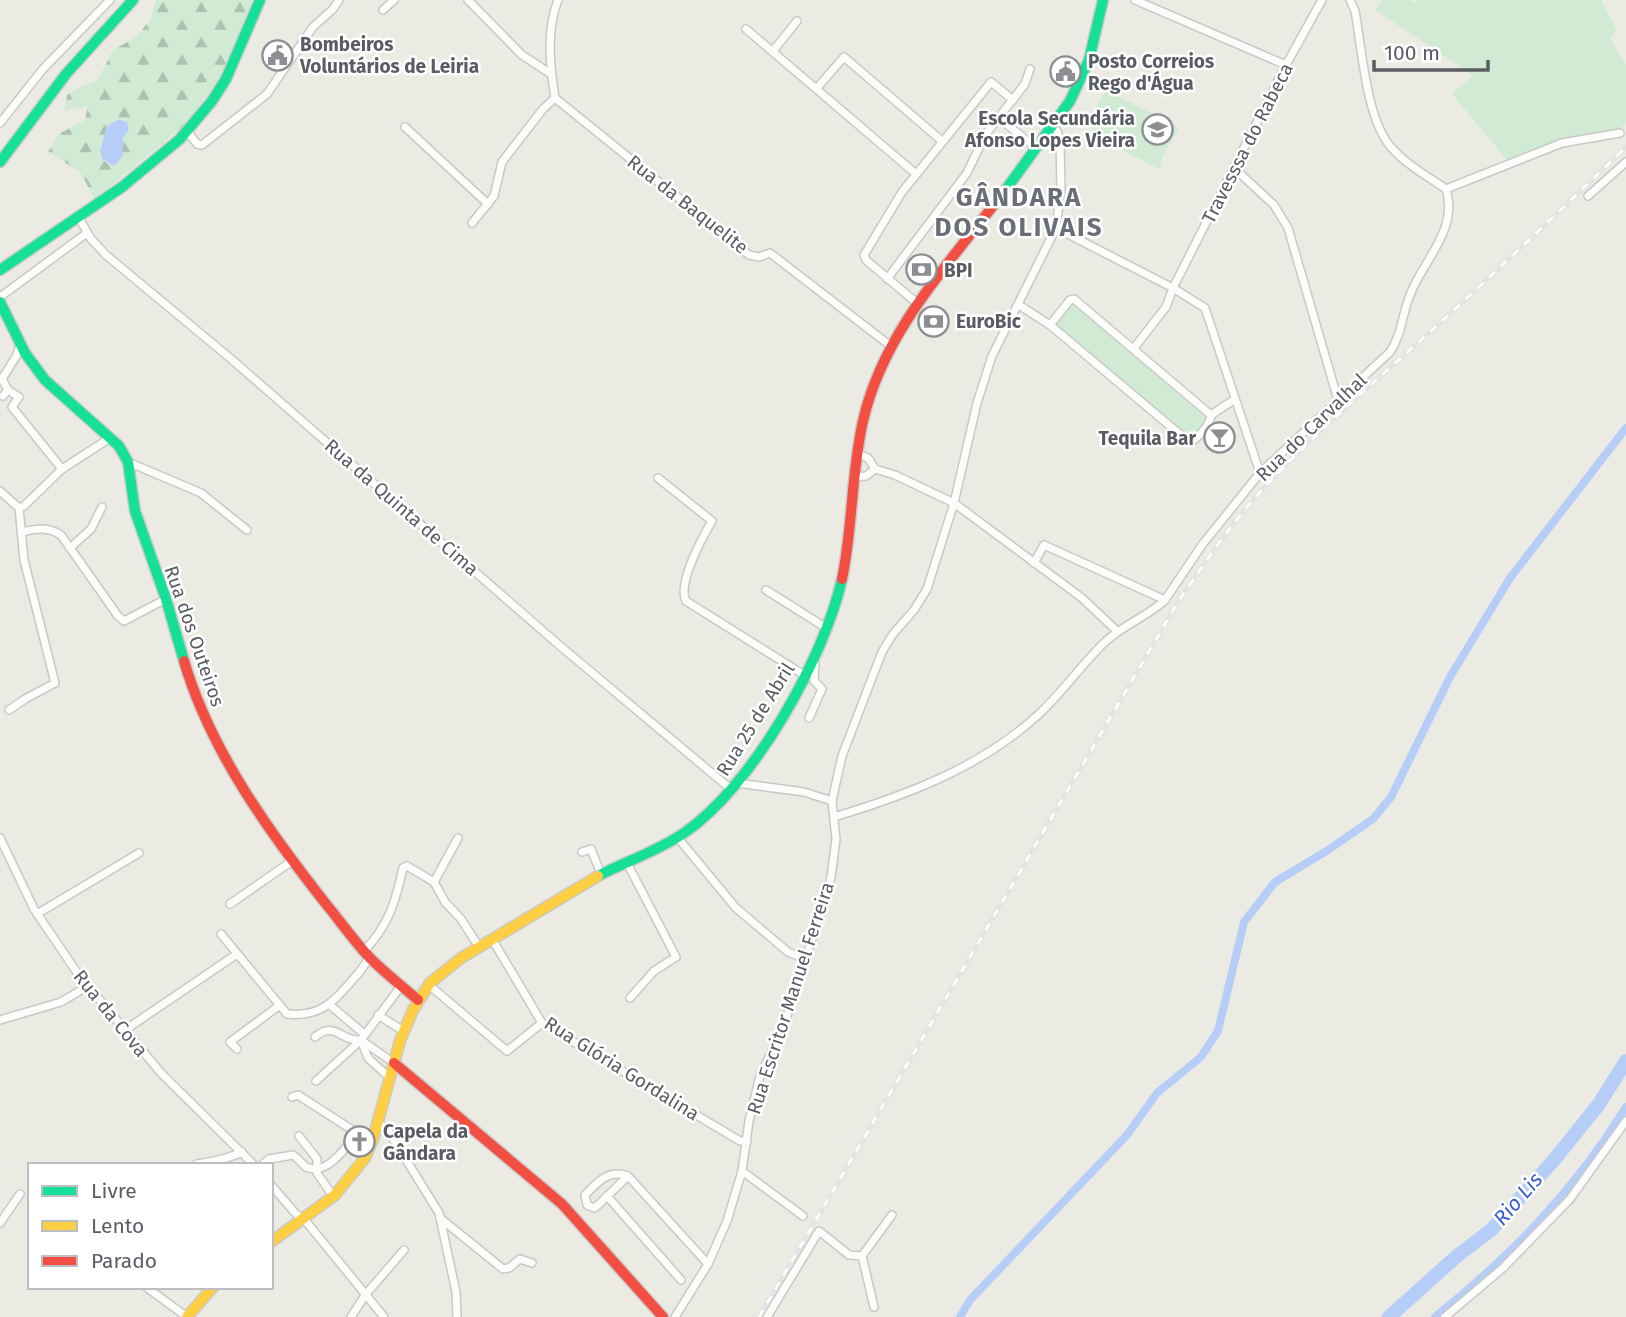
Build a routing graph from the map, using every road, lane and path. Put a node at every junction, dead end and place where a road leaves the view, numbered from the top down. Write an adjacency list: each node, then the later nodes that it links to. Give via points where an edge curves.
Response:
1 (110, 0): 23 (street, via 43,69)
2 (135, 0): 30 (main road, via 58,84)
3 (260, 0): 26 (main road, via 228,75)
4 (338, 0): 26 (street, via 260,102 202,145)
5 (394, 0): 12 (street)
6 (468, 0): 18 (street, via 522,55)
7 (558, 0): 18 (street)
8 (1101, 0): 25 (main road, Rua 25 de Abril, via 1089,60)
9 (1135, 0): 16 (street)
10 (1322, 0): 16 (street, Travesssa do Rabeca)
11 (1350, 0): 34 (street, via 1380,131 1399,155)
12 (383, 10)
13 (797, 21): 15 (street)
14 (746, 29): 15 (street)
15 (773, 51): 19 (street)
16 (1286, 65): 32 (street, Travesssa do Rabeca)
17 (1030, 69): 21 (street)
18 (551, 74): 20 (street)
19 (817, 88): 28 (street, via 844,57); 33 (street)
20 (555, 98): 36 (street, via 502,162); 49 (street, Rua da Baquelite, via 749,255 770,253)
21 (1013, 100): 22 (street); 28 (street, via 991,82)
22 (999, 118): 29 (street); 42 (street, via 967,173)
23 (0, 123)
24 (405, 127): 36 (street)
25 (1052, 127): 29 (main road, Rua 25 de Abril); 39 (street, Rua Escritor Manuel Ferreira, via 1060,141)
26 (188, 132): 37 (main road)
27 (1624, 132): 34 (street, via 1562,143)
28 (942, 141): 33 (street)
29 (1037, 149): 45 (main road, Rua 25 de Abril)
30 (0, 162)
31 (1626, 162): 35 (street)
32 (1234, 168): 43 (street, Travesssa do Rabeca); 52 (street, via 1274,205 1288,228)
33 (916, 174): 42 (street, via 864,255)
34 (1446, 190): 52 (street, Rua do Carvalhal, via 1445,230 1409,297 1396,343)
35 (1588, 196)
36 (488, 204): 38 (street)
37 (79, 218): 40 (street, Rua da Quinta de Cima); 41 (main road)
38 (472, 223)
39 (1056, 228): 43 (street); 46 (street, Rua Escritor Manuel Ferreira)
40 (87, 233): 44 (street); 79 (street, Rua da Quinta de Cima, via 106,255 559,645)
41 (0, 270)
42 (887, 279): 45 (street)
43 (1173, 288): 50 (street, Travesssa do Rabeca, via 1166,307); 51 (street, via 1205,308)
44 (0, 300): 48 (main road, Rua dos Outeiros)
45 (918, 304): 49 (main road, Rua 25 de Abril)
46 (1019, 305): 47 (street); 63 (street, Rua Escritor Manuel Ferreira, via 977,403)
47 (1050, 325): 50 (street, via 1072,299); 53 (street, via 1189,442)
48 (20, 345): 54 (main road, Rua dos Outeiros, via 51,385); 57 (street, via 2,379 6,393 19,397 12,407)
49 (892, 347): 55 (main road, Rua 25 de Abril, via 868,403)
50 (1134, 348): 53 (street)
51 (1235, 398): 53 (street); 59 (street)
52 (1338, 400): 59 (street, Rua do Carvalhal)
53 (1211, 415)
54 (110, 438): 56 (main road, Rua dos Outeiros); 57 (street)
55 (858, 454): 58 (street, via 868,458); 60 (main road, Rua 25 de Abril)
56 (128, 462): 66 (street, via 201,493); 71 (main road, Rua dos Outeiros, via 137,518)
57 (62, 469): 65 (street)
58 (875, 469): 60 (street); 63 (street)
59 (1260, 473): 72 (street, Rua do Carvalhal)
60 (855, 477): 73 (main road, Rua 25 de Abril, via 844,574)
61 (657, 478): 76 (street, via 714,518 683,588 686,601)
62 (0, 491): 65 (street)
63 (954, 503): 69 (street); 80 (street, Rua Escritor Manuel Ferreira, via 927,589 893,634 873,672 842,756)
64 (103, 507): 68 (street, via 91,529)
65 (19, 508): 67 (street)
66 (247, 530)
67 (21, 532): 68 (street, via 51,528); 77 (street, via 55,683)
68 (70, 548): 71 (street, via 124,621)
69 (1034, 563): 72 (street, via 1044,545); 74 (street)
70 (766, 590): 73 (street)
71 (166, 598): 87 (main road, Rua dos Outeiros, via 200,709)
72 (1165, 600): 74 (street, Rua do Carvalhal)
73 (828, 629): 75 (main road, Rua 25 de Abril)
74 (1117, 631): 81 (street, Rua do Carvalhal, via 1037,716 997,745 931,783)
75 (812, 661): 76 (main road, Rua 25 de Abril); 78 (street, via 814,681 822,689)
76 (804, 676): 79 (main road, Rua 25 de Abril)
77 (9, 710)
78 (809, 718)
79 (734, 786): 80 (street, via 804,792); 84 (main road, Rua 25 de Abril)
80 (832, 801): 81 (street, Rua Escritor Manuel Ferreira)
81 (834, 817): 98 (street, Rua Escritor Manuel Ferreira, via 831,877)
82 (0, 838): 92 (street, Rua da Cova)
83 (458, 838): 90 (street)
84 (678, 838): 88 (main road, Rua 25 de Abril); 98 (street, via 736,908 788,952)
85 (582, 852): 89 (street, via 590,849)
86 (139, 853): 92 (street)
87 (292, 861): 91 (street); 97 (main road, Rua dos Outeiros)
88 (626, 861): 89 (main road, Rua 25 de Abril); 102 (street, via 676,957 654,971)
89 (601, 874): 94 (main road, Rua 25 de Abril)
90 (434, 882): 95 (street); 97 (street, via 403,868 388,920)
91 (230, 904)
92 (37, 914): 100 (street, Rua da Cova)
93 (221, 934): 96 (street)
94 (492, 939): 95 (main road, Rua 25 de Abril); 108 (street, Rua Glória Gordalina)
95 (479, 947): 99 (main road, Rua 25 de Abril)
96 (237, 954): 104 (street); 109 (street)
97 (367, 954): 101 (main road, Rua dos Outeiros); 105 (street, via 365,966)
98 (805, 959): 123 (street, Rua Escritor Manuel Ferreira, via 783,1028 760,1076)
99 (429, 985): 103 (main road, Rua 25 de Abril); 108 (street, via 508,1051)
100 (89, 986): 107 (street, via 61,1002); 109 (street, Rua da Cova)
101 (401, 986): 103 (main road, Rua dos Outeiros); 106 (street)
102 (631, 998)
103 (418, 1000): 110 (main road, Rua 25 de Abril)
104 (280, 1005): 105 (street, via 287,1014 299,1015); 113 (street, via 230,1042)
105 (330, 1005): 112 (street)
106 (378, 1015): 110 (street); 112 (street)
107 (0, 1020)
108 (542, 1023): 123 (street, Rua Glória Gordalina)
109 (125, 1030): 124 (street, Rua da Cova, via 160,1073)
110 (405, 1032): 114 (main road, Rua 25 de Abril)
111 (315, 1037): 112 (street, via 330,1029 354,1040)
112 (362, 1037): 114 (street); 115 (street, via 368,1058); 116 (street)
113 (237, 1049)
114 (394, 1063): 115 (main road, Rua 25 de Abril); 154 (main road, via 568,1209)
115 (389, 1077): 119 (main road, Rua 25 de Abril)
116 (316, 1081)
117 (292, 1097): 120 (street, via 298,1095)
118 (1626, 1121): 157 (street, via 1570,1199 1495,1276)
119 (377, 1123): 122 (main road, Rua 25 de Abril); 137 (street, via 387,1129)
120 (357, 1133): 122 (street); 128 (street, via 328,1164)
121 (299, 1136): 128 (street, via 317,1159)
122 (373, 1139): 133 (main road, Rua 25 de Abril, via 357,1170)
123 (747, 1142): 129 (street, Rua Escritor Manuel Ferreira)
124 (242, 1152): 125 (street); 126 (street, Rua da Cova)
125 (206, 1163)
126 (252, 1163)
127 (265, 1163): 128 (street, via 293,1155 306,1167)
128 (317, 1167): 133 (street)
129 (742, 1171): 136 (street); 144 (street, Rua Escritor Manuel Ferreira)
130 (628, 1176): 134 (street); 134 (street, via 607,1175 584,1199 594,1208); 144 (street)
131 (273, 1187): 138 (street)
132 (20, 1194): 139 (street)
133 (333, 1196): 138 (main road, Rua 25 de Abril)
134 (607, 1196): 145 (street)
135 (892, 1215): 142 (street)
136 (803, 1216)
137 (440, 1218): 143 (street, via 503,1269 520,1259); 153 (street)
138 (304, 1219): 140 (main road, Rua 25 de Abril); 148 (street)
139 (0, 1223)
140 (273, 1241)
141 (404, 1250): 148 (street)
142 (862, 1256): 149 (street); 156 (street, via 849,1255 819,1231)
143 (532, 1263)
144 (708, 1264): 155 (street, Rua Escritor Manuel Ferreira)
145 (681, 1280)
146 (149, 1289): 150 (street)
147 (211, 1289): 150 (main road)
148 (366, 1294): 151 (street); 152 (street)
149 (874, 1307)
150 (187, 1317)
151 (351, 1317)
152 (384, 1317)
153 (457, 1317)
154 (663, 1317)
155 (675, 1317)
156 (767, 1317)
157 (1445, 1317)

